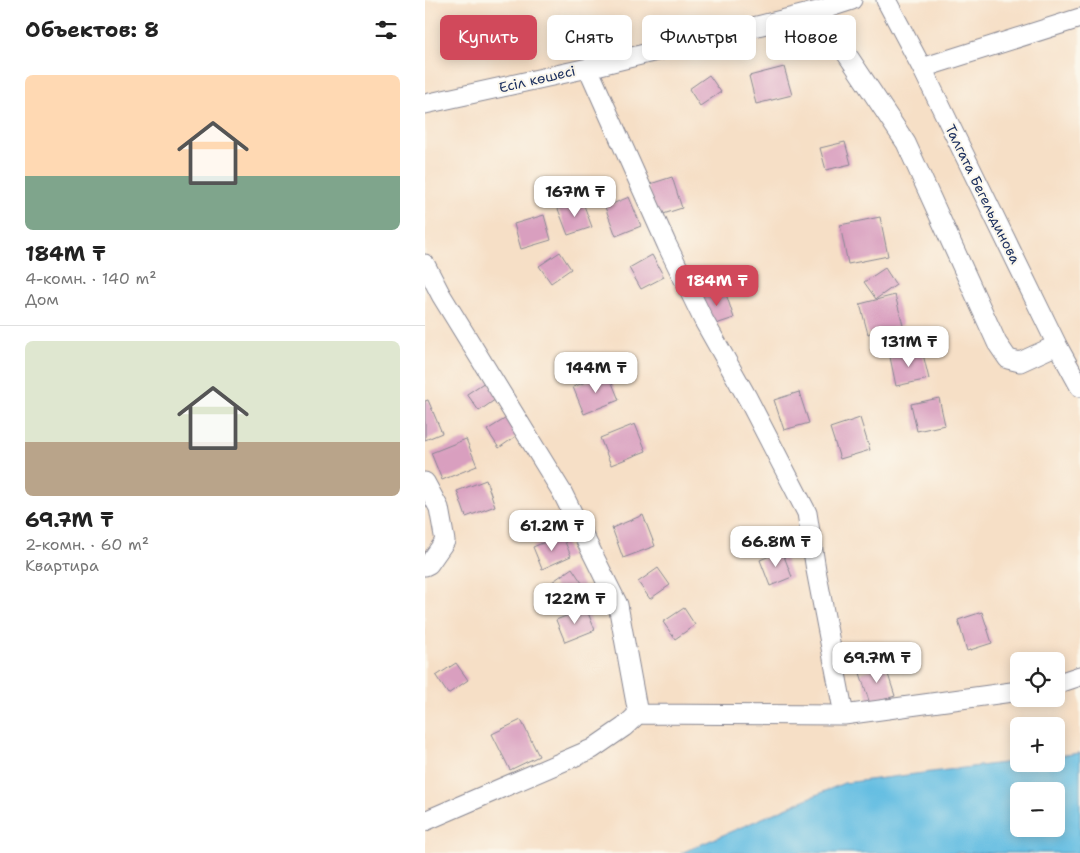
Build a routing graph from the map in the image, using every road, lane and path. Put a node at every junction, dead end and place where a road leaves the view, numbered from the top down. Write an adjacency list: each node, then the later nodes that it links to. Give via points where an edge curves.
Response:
1 (852, 0): 3 (street, Есіл көшесі)
2 (886, 0): 6 (street, Талгата Бегельдинова)
3 (818, 11): 5 (street, Есіл көшесі); 9 (street, via 906,143 997,343 1008,359 1020,362)
4 (1080, 18): 6 (street)
5 (588, 68): 7 (street, Есіл көшесі); 17 (street, via 667,245 807,513)
6 (922, 68): 9 (street, Талгата Бегельдинова)
7 (425, 104)
8 (425, 264): 16 (street, via 441,296 562,492 618,605)
9 (1057, 345): 10 (street, Талгата Бегельдинова)
10 (1080, 387)
11 (425, 482): 12 (street, via 439,508 445,541)
12 (425, 566)
13 (1080, 676): 14 (street)
14 (1065, 681)
15 (1010, 692): 17 (street)
16 (638, 714): 17 (street); 18 (street, via 624,728 592,749)
17 (844, 716)
18 (425, 821)

